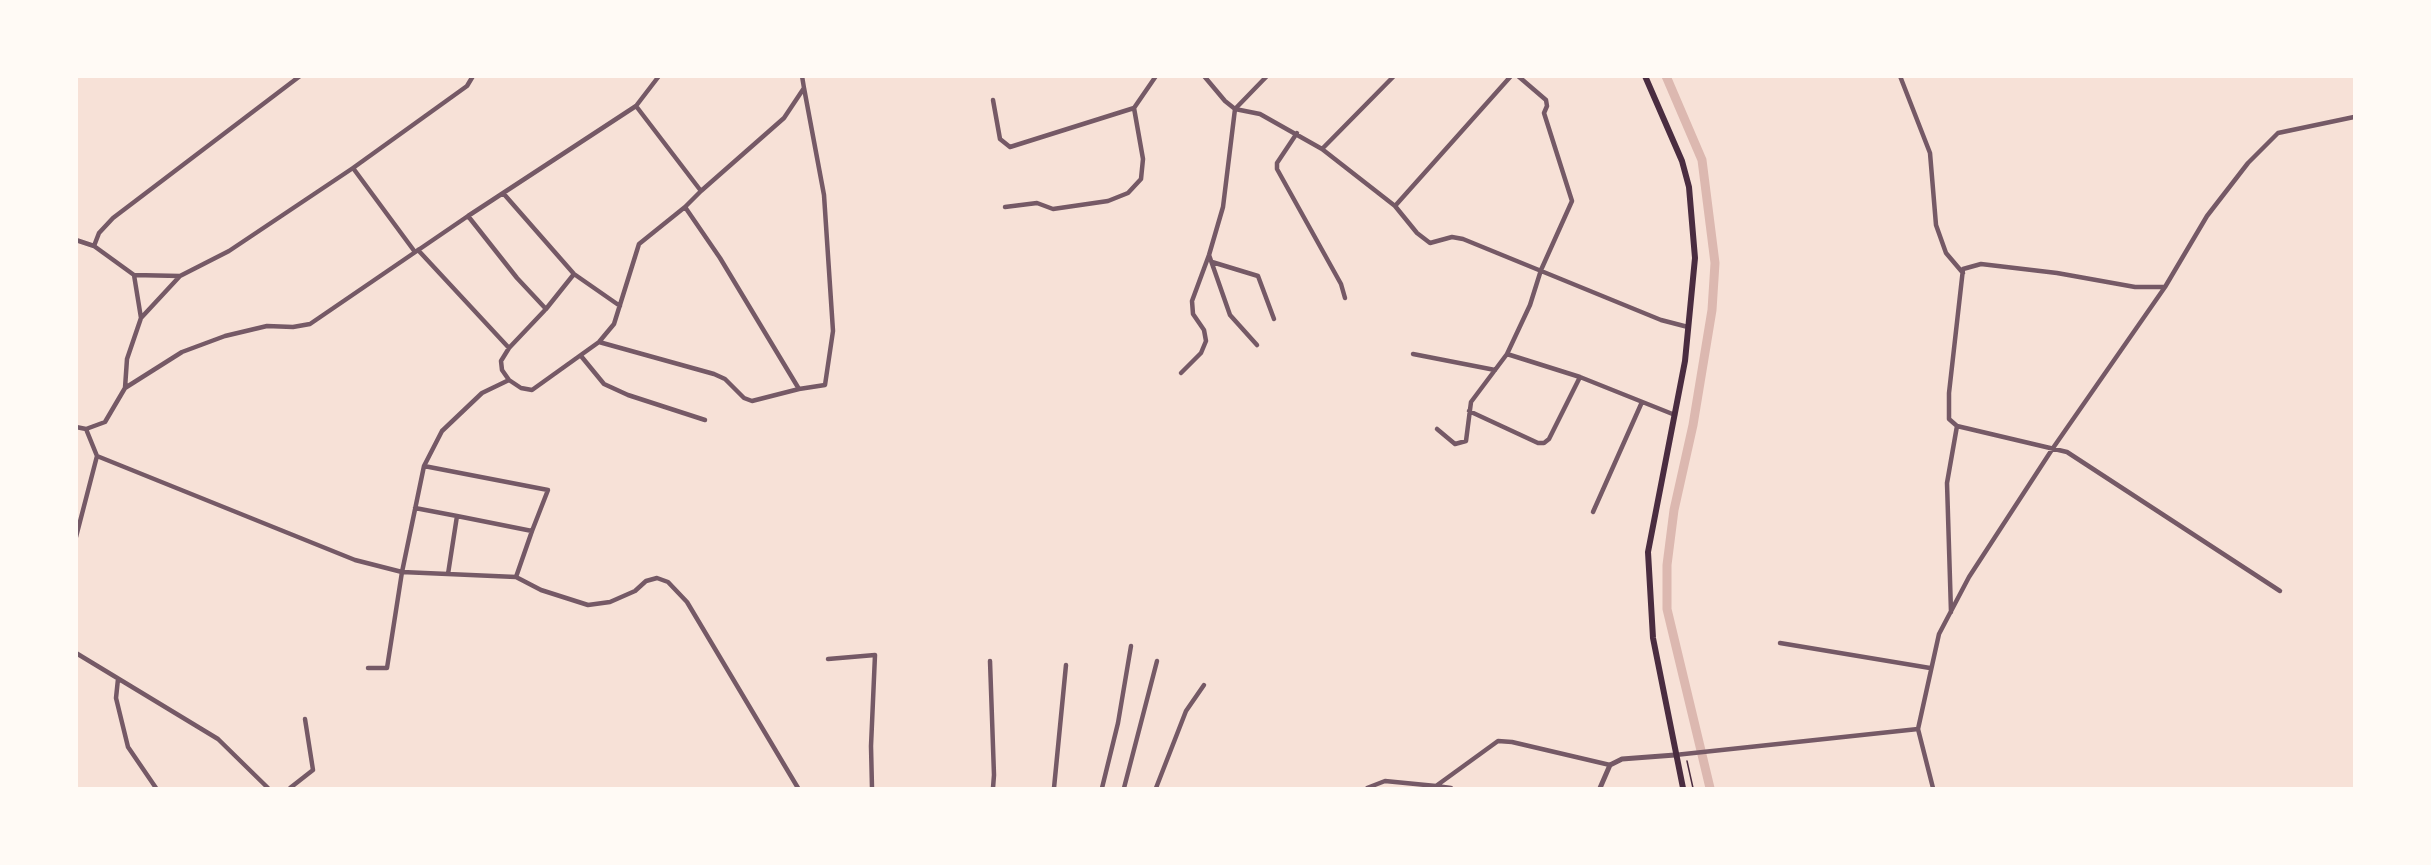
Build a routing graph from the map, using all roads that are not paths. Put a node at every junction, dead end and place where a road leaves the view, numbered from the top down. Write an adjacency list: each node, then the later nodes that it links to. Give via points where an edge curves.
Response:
1 (300, 76): 29 (street, via 113,218 99,233)
2 (473, 76): 21 (street, via 467,86)
3 (659, 76): 15 (street)
4 (802, 76): 13 (street)
5 (1156, 76): 16 (street)
6 (1204, 76): 17 (street)
7 (1267, 76): 17 (street)
8 (1394, 76): 20 (street)
9 (1511, 76): 24 (street)
10 (1518, 76): 33 (street, via 1546,100 1544,113 1572,201)
11 (1645, 76): 44 (main road, via 1682,161 1689,187 1695,258)
12 (1900, 76): 34 (street, via 1930,153 1936,225 1946,253)
13 (804, 88): 22 (street, via 784,118); 56 (street, via 824,195 833,331 825,385)
14 (993, 100): 16 (street, via 1000,139 1010,147)
15 (636, 106): 22 (street); 23 (street)
16 (1134, 108): 26 (street, via 1143,159 1141,179 1128,193 1108,201 1053,209 1037,203)
17 (1235, 109): 19 (street, via 1260,114); 31 (street, via 1223,207)
18 (2355, 117): 38 (street, via 2278,133 2248,163 2207,216)
19 (1297, 133): 20 (street); 39 (street, via 1277,169)
20 (1322, 149): 24 (street)
21 (353, 168): 30 (street); 37 (street, via 229,251)
22 (701, 191): 25 (street)
23 (503, 193): 27 (street); 35 (street)
24 (1395, 206): 33 (street, via 1430,243 1452,237 1463,239)
25 (685, 207): 40 (street, via 639,244); 56 (street)
26 (1005, 207)
27 (468, 216): 30 (street); 41 (street)
28 (76, 240): 29 (street)
29 (94, 246): 36 (street)
30 (416, 251): 47 (street); 55 (street, via 310,324 267,326 214,340 182,352)
31 (1209, 255): 32 (street); 52 (street, via 1192,301 1192,314 1206,341 1201,353)
32 (1212, 262): 43 (street, via 1258,276); 46 (street, via 1230,315)
33 (1541, 270): 44 (street, via 1661,320); 49 (street)
34 (1963, 273): 38 (street, via 1963,269 1981,264 2135,287); 61 (street, via 1949,393 1949,419)
35 (574, 274): 40 (street); 41 (street)
36 (134, 275): 37 (street); 42 (street)
37 (180, 276): 42 (street)
38 (2165, 287): 65 (street)
39 (1345, 298)
40 (620, 306): 45 (street, via 614,324)
41 (546, 309): 47 (street)
42 (141, 318): 55 (street, via 127,359)
43 (1274, 319)
44 (1688, 327): 59 (main road)
45 (599, 342): 50 (street); 56 (street, via 714,374 752,401)
46 (1257, 345)
47 (509, 348): 54 (street, via 501,361)
48 (1413, 354): 51 (street)
49 (1507, 354): 51 (street); 53 (street)
50 (581, 356): 54 (street, via 532,390); 60 (street, via 604,384)
51 (1495, 370): 58 (street, via 1471,402)
52 (1181, 373)
53 (1580, 377): 57 (street); 58 (street, via 1544,442)
54 (509, 380): 67 (street, via 482,393 461,410 442,431)
55 (125, 388): 63 (street, via 105,422)
56 (799, 389)
57 (1642, 402): 59 (street); 69 (street)
58 (1469, 411): 64 (street, via 1466,441 1461,444 1455,444)
59 (1675, 415): 91 (main road, via 1648,552 1653,638)
60 (705, 420)
61 (1957, 426): 65 (street); 77 (street, via 1947,483)
62 (76, 427): 63 (street)
63 (86, 429): 66 (street)
64 (1437, 429)
65 (2053, 448): 76 (street, via 2067,452); 77 (street, via 1969,577)
66 (97, 456): 72 (street); 73 (street, via 355,560)
67 (424, 466): 68 (street); 71 (street, via 548,490)
68 (415, 508): 70 (street); 73 (street)
69 (1593, 512)
70 (457, 516): 71 (street); 74 (street)
71 (532, 531): 75 (street)
72 (76, 537)
73 (402, 572): 74 (street); 85 (street, via 387,668)
74 (448, 574): 75 (street)
75 (516, 576): 97 (street, via 541,590 588,605 610,602 635,591 646,581 668,582 687,602)
76 (2280, 591)
77 (1951, 612): 86 (street, via 1939,634)
78 (1780, 643): 86 (street)
79 (1131, 646): 101 (street)
80 (76, 653): 87 (street)
81 (828, 659): 98 (street, via 875,655)
82 (990, 661): 99 (street)
83 (1156, 661): 102 (street)
84 (1066, 665): 100 (street)
85 (368, 668)
86 (1930, 668): 90 (street)
87 (118, 679): 94 (street, via 116,698 128,747); 95 (street, via 218,739)
88 (1204, 685): 103 (street, via 1186,711)
89 (305, 719): 96 (street, via 313,770)
90 (1918, 729): 91 (street); 108 (street)
91 (1675, 755): 92 (street, via 1622,759); 107 (main road)
92 (1610, 765): 93 (street, via 1498,741); 106 (street)
93 (1436, 786): 104 (street, via 1385,781); 105 (street)
94 (156, 789)
95 (268, 789)
96 (290, 789)
97 (798, 789)
98 (872, 789)
99 (993, 789)
100 (1054, 789)
101 (1102, 789)
102 (1124, 789)
103 (1156, 789)
104 (1367, 789)
105 (1450, 789)
106 (1600, 789)
107 (1683, 789)
108 (1933, 789)

